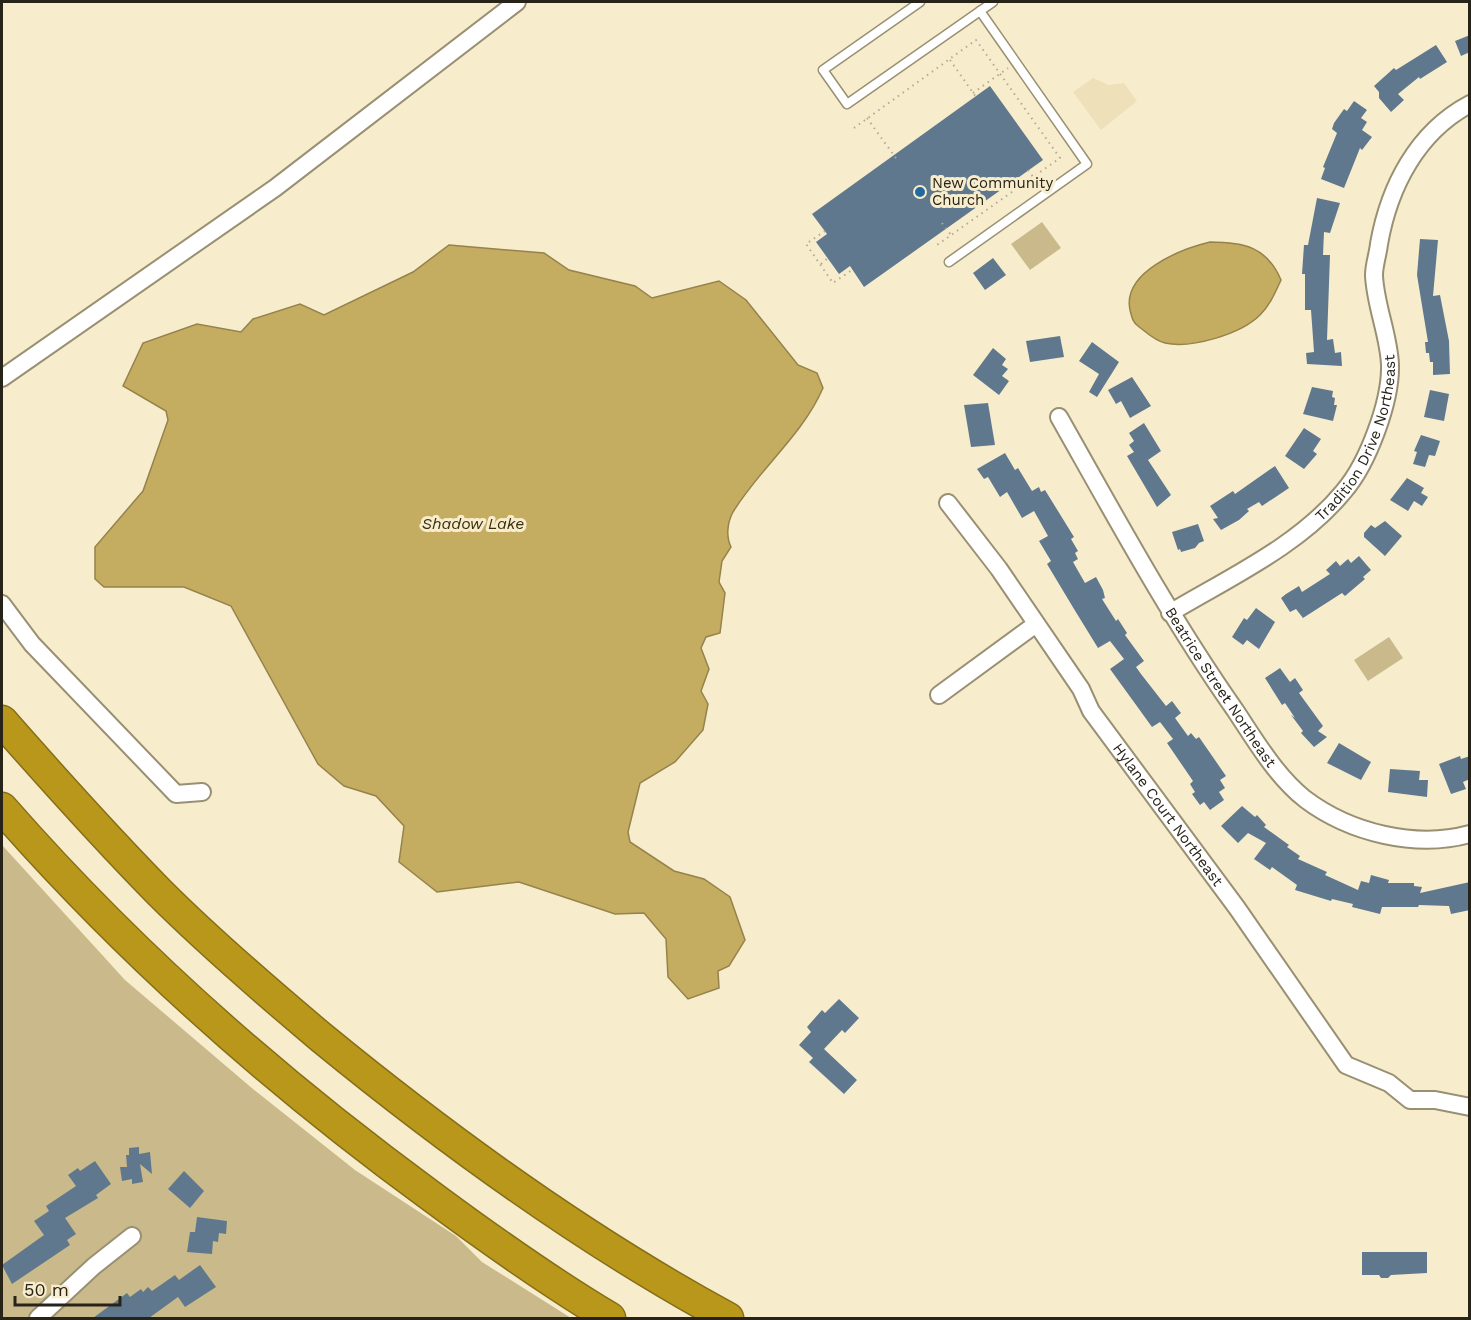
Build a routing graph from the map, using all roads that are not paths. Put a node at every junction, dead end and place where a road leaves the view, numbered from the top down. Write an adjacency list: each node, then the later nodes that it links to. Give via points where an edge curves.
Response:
1 (517, 2): 7 (street, via 275,188)
2 (920, 2): 4 (lane, via 823,70 847,104)
3 (989, 3): 4 (lane)
4 (980, 11): 6 (lane, via 1088,164)
5 (1470, 104): 11 (street, Tradition Drive Northeast, via 1437,128 1417,149 1391,193 1374,274 1390,365 1382,412 1368,451 1345,490 1308,528)
6 (949, 262)
7 (2, 378)
8 (1059, 417): 11 (street, Beatrice Street Northeast)
9 (948, 503): 12 (street, Hylane Court Northeast)
10 (2, 604): 15 (street, via 32,644 176,794)
11 (1170, 613): 17 (street, Beatrice Street Northeast, via 1257,742 1305,798 1339,819 1380,834 1417,840)
12 (1036, 624): 13 (street); 18 (street, Hylane Court Northeast, via 1091,711 1237,908 1346,1065 1389,1083 1410,1100)
13 (939, 696)
14 (2, 721): 22 (highway, via 160,893 252,979 373,1080 530,1195)
15 (202, 792)
16 (2, 808): 21 (highway, via 108,922 320,1113 474,1228)
17 (1470, 834)
18 (1470, 1107)
19 (132, 1236): 20 (street)
20 (38, 1318)
21 (610, 1318)
22 (728, 1318)

